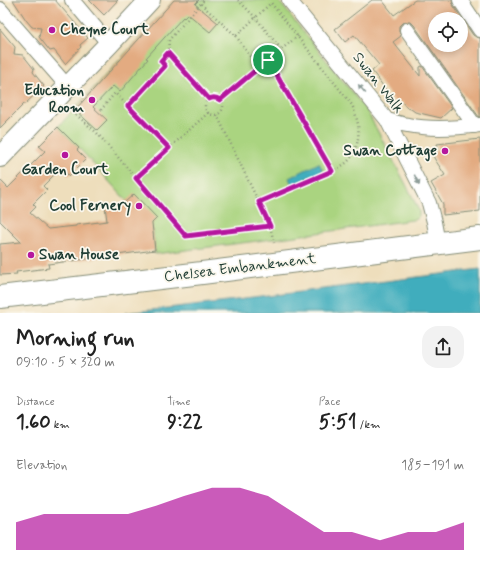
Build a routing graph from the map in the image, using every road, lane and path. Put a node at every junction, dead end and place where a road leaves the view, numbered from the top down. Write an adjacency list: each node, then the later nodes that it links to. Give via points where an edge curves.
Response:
1 (72, 0): 15 (street)
2 (150, 0): 15 (main road)
3 (204, 0): 7 (path)
4 (238, 0): 9 (path)
5 (289, 0): 28 (street, Swan Walk, one-way to 5)
6 (460, 0): 11 (street)
7 (201, 4): 13 (path); 17 (path, via 169,40)
8 (0, 9): 20 (street)
9 (255, 18): 13 (path); 14 (path, via 271,3); 16 (path)
10 (407, 30): 29 (street)
11 (480, 30)
12 (303, 32): 14 (path)
13 (236, 36): 19 (path)
14 (297, 36): 16 (path); 32 (path, via 352,105 357,120 358,135 354,152 344,165)
15 (109, 44): 20 (main road)
16 (281, 49): 18 (path)
17 (168, 53): 21 (path); 23 (path, via 161,61 165,66)
18 (268, 60): 19 (path); 32 (path)
19 (258, 68): 22 (path)
20 (68, 87): 31 (main road)
21 (209, 99): 22 (path, via 216,97); 26 (path, via 205,106)
22 (220, 100): 27 (path, via 223,107)
23 (128, 106): 24 (path, via 115,93); 30 (path)
24 (101, 110)
25 (73, 112): 33 (path, via 97,133)
26 (208, 113): 27 (path); 30 (path)
27 (217, 114): 34 (path)
28 (387, 120): 29 (street, via 419,127); 38 (street, Swan Walk, one-way to 38, via 429,203)
29 (477, 126)
30 (169, 148): 33 (path)
31 (0, 157)
32 (332, 171): 34 (path)
33 (136, 178): 35 (path, via 186,236)
34 (259, 202): 35 (path)
35 (270, 226): 37 (path)
36 (480, 238): 38 (highway, Chelsea Embankment)
37 (274, 243)
38 (438, 243): 39 (highway, Chelsea Embankment)
39 (0, 297)

